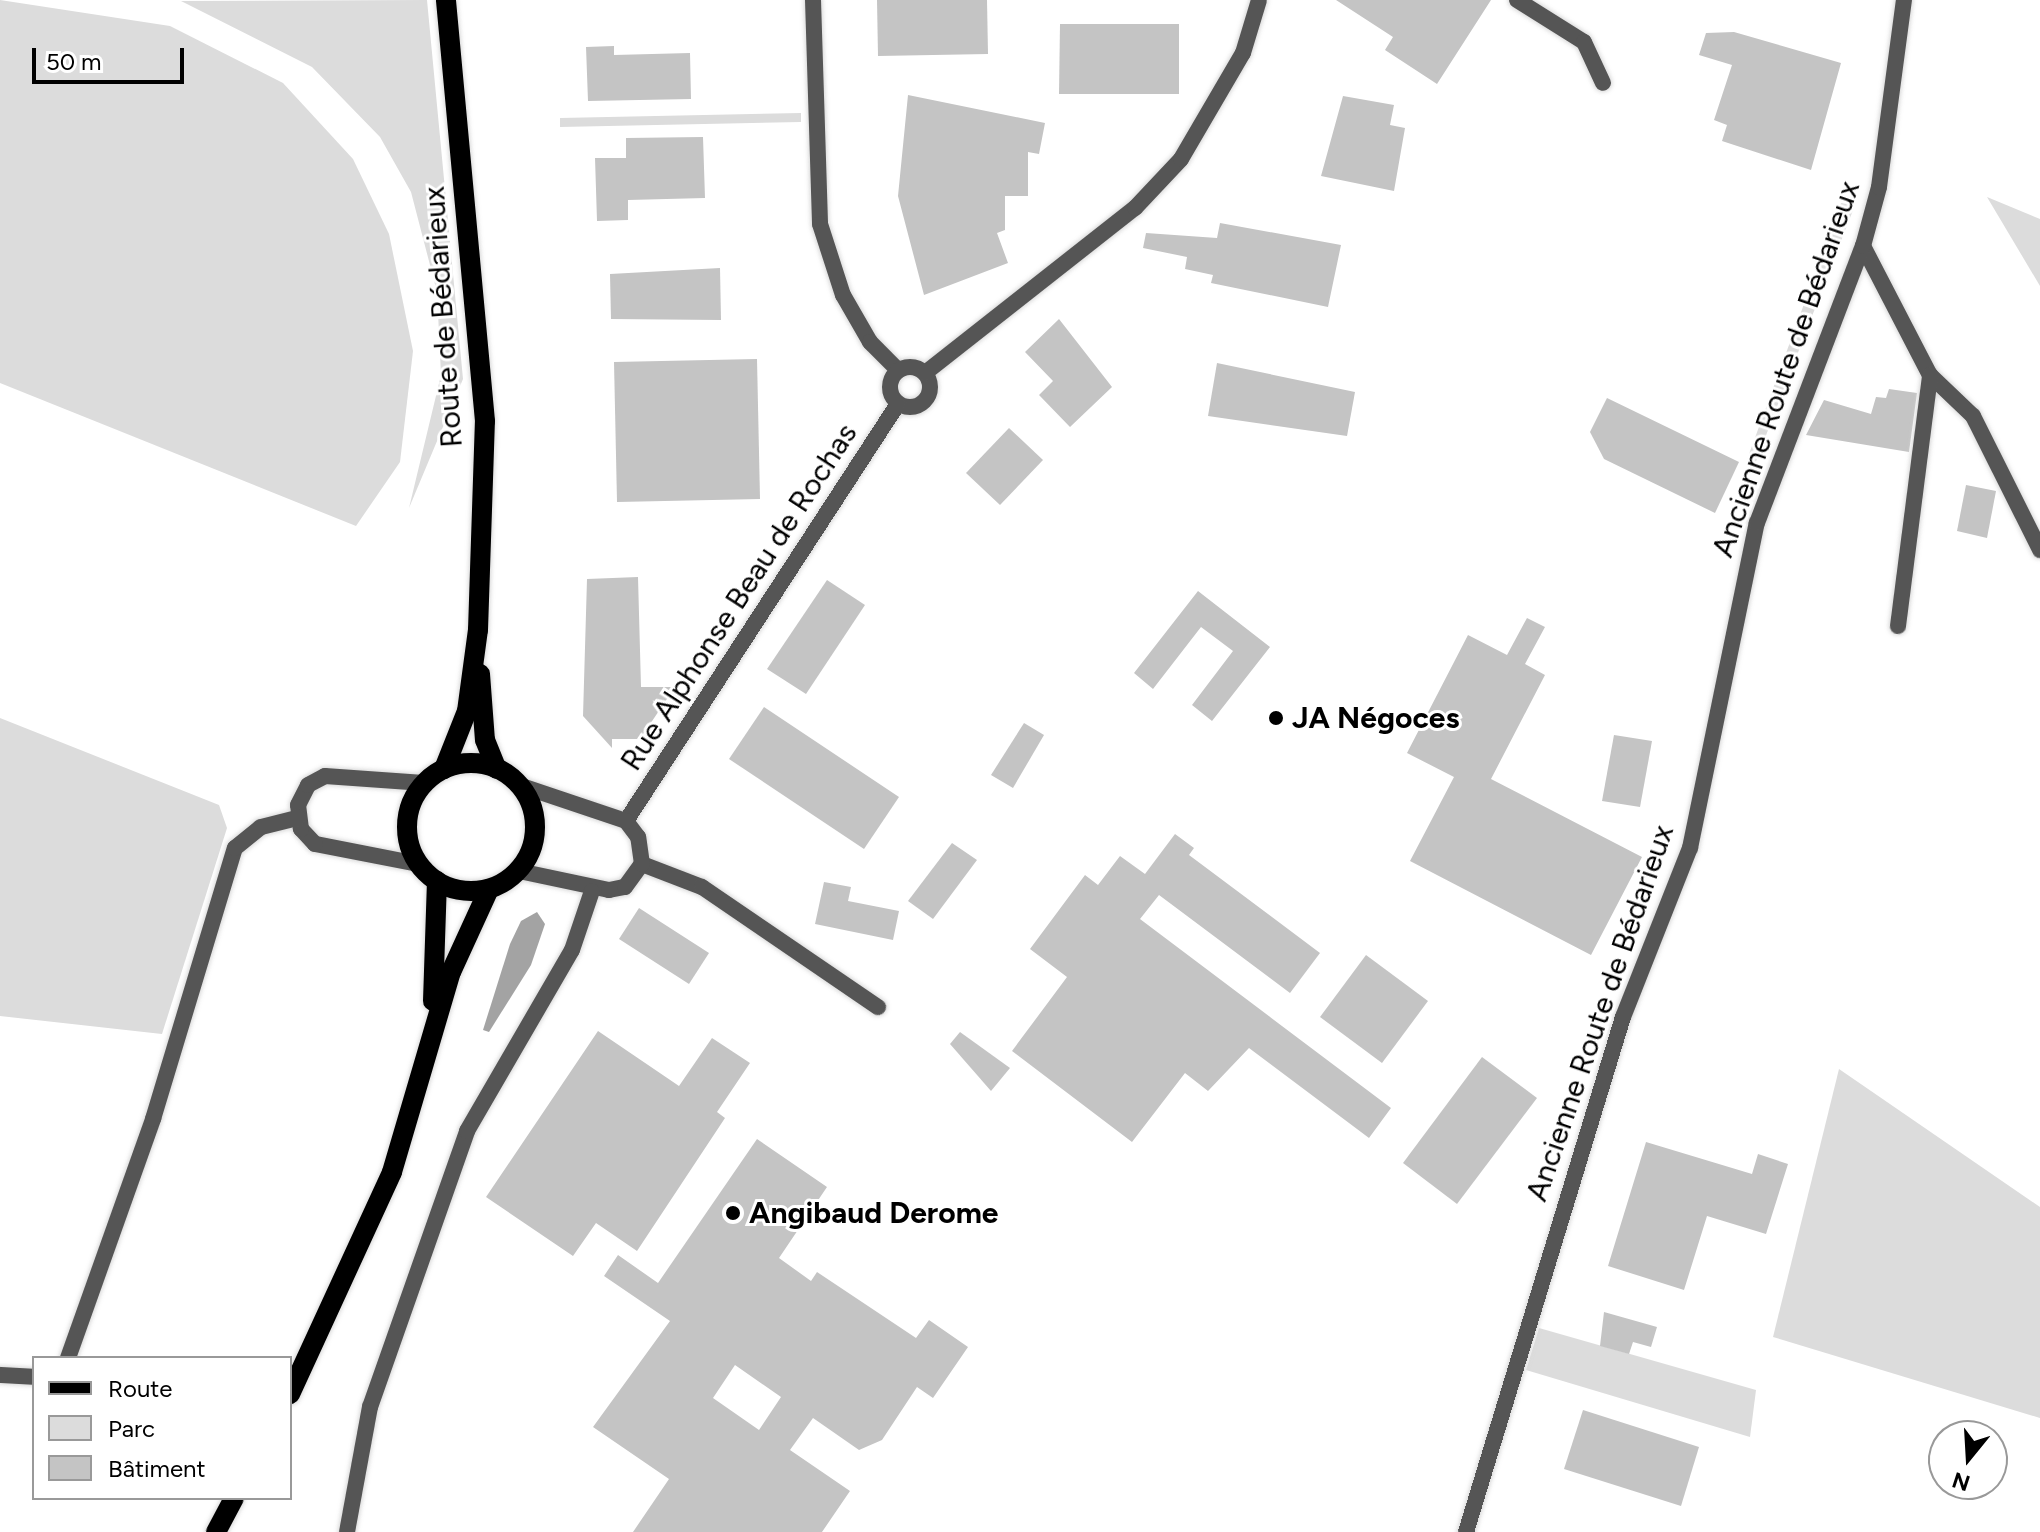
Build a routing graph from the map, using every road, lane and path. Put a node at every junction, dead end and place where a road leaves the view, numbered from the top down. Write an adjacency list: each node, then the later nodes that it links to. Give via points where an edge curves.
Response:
1 (446, 0): 14 (main road, Route de Bédarieux, via 485,421)
2 (813, 0): 8 (street, via 820,224 843,295 870,342)
3 (1259, 0): 9 (street, via 1230,79 1175,166 1135,208)
4 (1517, 0): 6 (street, via 1584,42)
5 (1904, 0): 7 (street, Ancienne Route de Bédarieux, via 1879,187)
6 (1603, 83)
7 (1863, 246): 10 (street); 36 (street, Ancienne Route de Bédarieux, via 1757,523 1690,848 1623,1017)
8 (898, 370): 9 (street); 11 (street, via 889,383)
9 (925, 373): 11 (street, via 925,400)
10 (1930, 375): 12 (street, via 1973,416); 13 (street)
11 (898, 404): 20 (street, Rue Alphonse Beau de Rochas)
12 (2040, 550)
13 (1898, 626)
14 (478, 630): 15 (main road, Route de Bédarieux, via 467,711); 16 (main road, Route de Bédarieux, via 485,740)
15 (444, 769): 16 (main road); 17 (main road)
16 (497, 769): 18 (main road)
17 (424, 783): 19 (street, via 325,776 302,794); 21 (main road, via 408,814)
18 (519, 785): 20 (street); 23 (main road, via 535,818)
19 (298, 818): 21 (street, via 307,836 326,848); 29 (street, via 261,827 235,848 153,1119)
20 (626, 821): 22 (street, via 638,837)
21 (418, 864): 24 (main road)
22 (642, 864): 26 (street, via 625,887); 27 (street, via 702,887)
23 (519, 871): 25 (main road); 26 (street)
24 (437, 881): 25 (main road); 28 (main road)
25 (489, 889): 28 (main road)
26 (592, 891): 35 (street, via 566,962 467,1131 370,1407)
27 (878, 1007)
28 (430, 1041): 32 (main road, via 392,1172)
29 (69, 1356)
30 (0, 1375): 31 (street)
31 (32, 1377)
32 (292, 1390)
33 (233, 1500): 34 (main road)
34 (216, 1532)
35 (347, 1532)
36 (1466, 1532)

